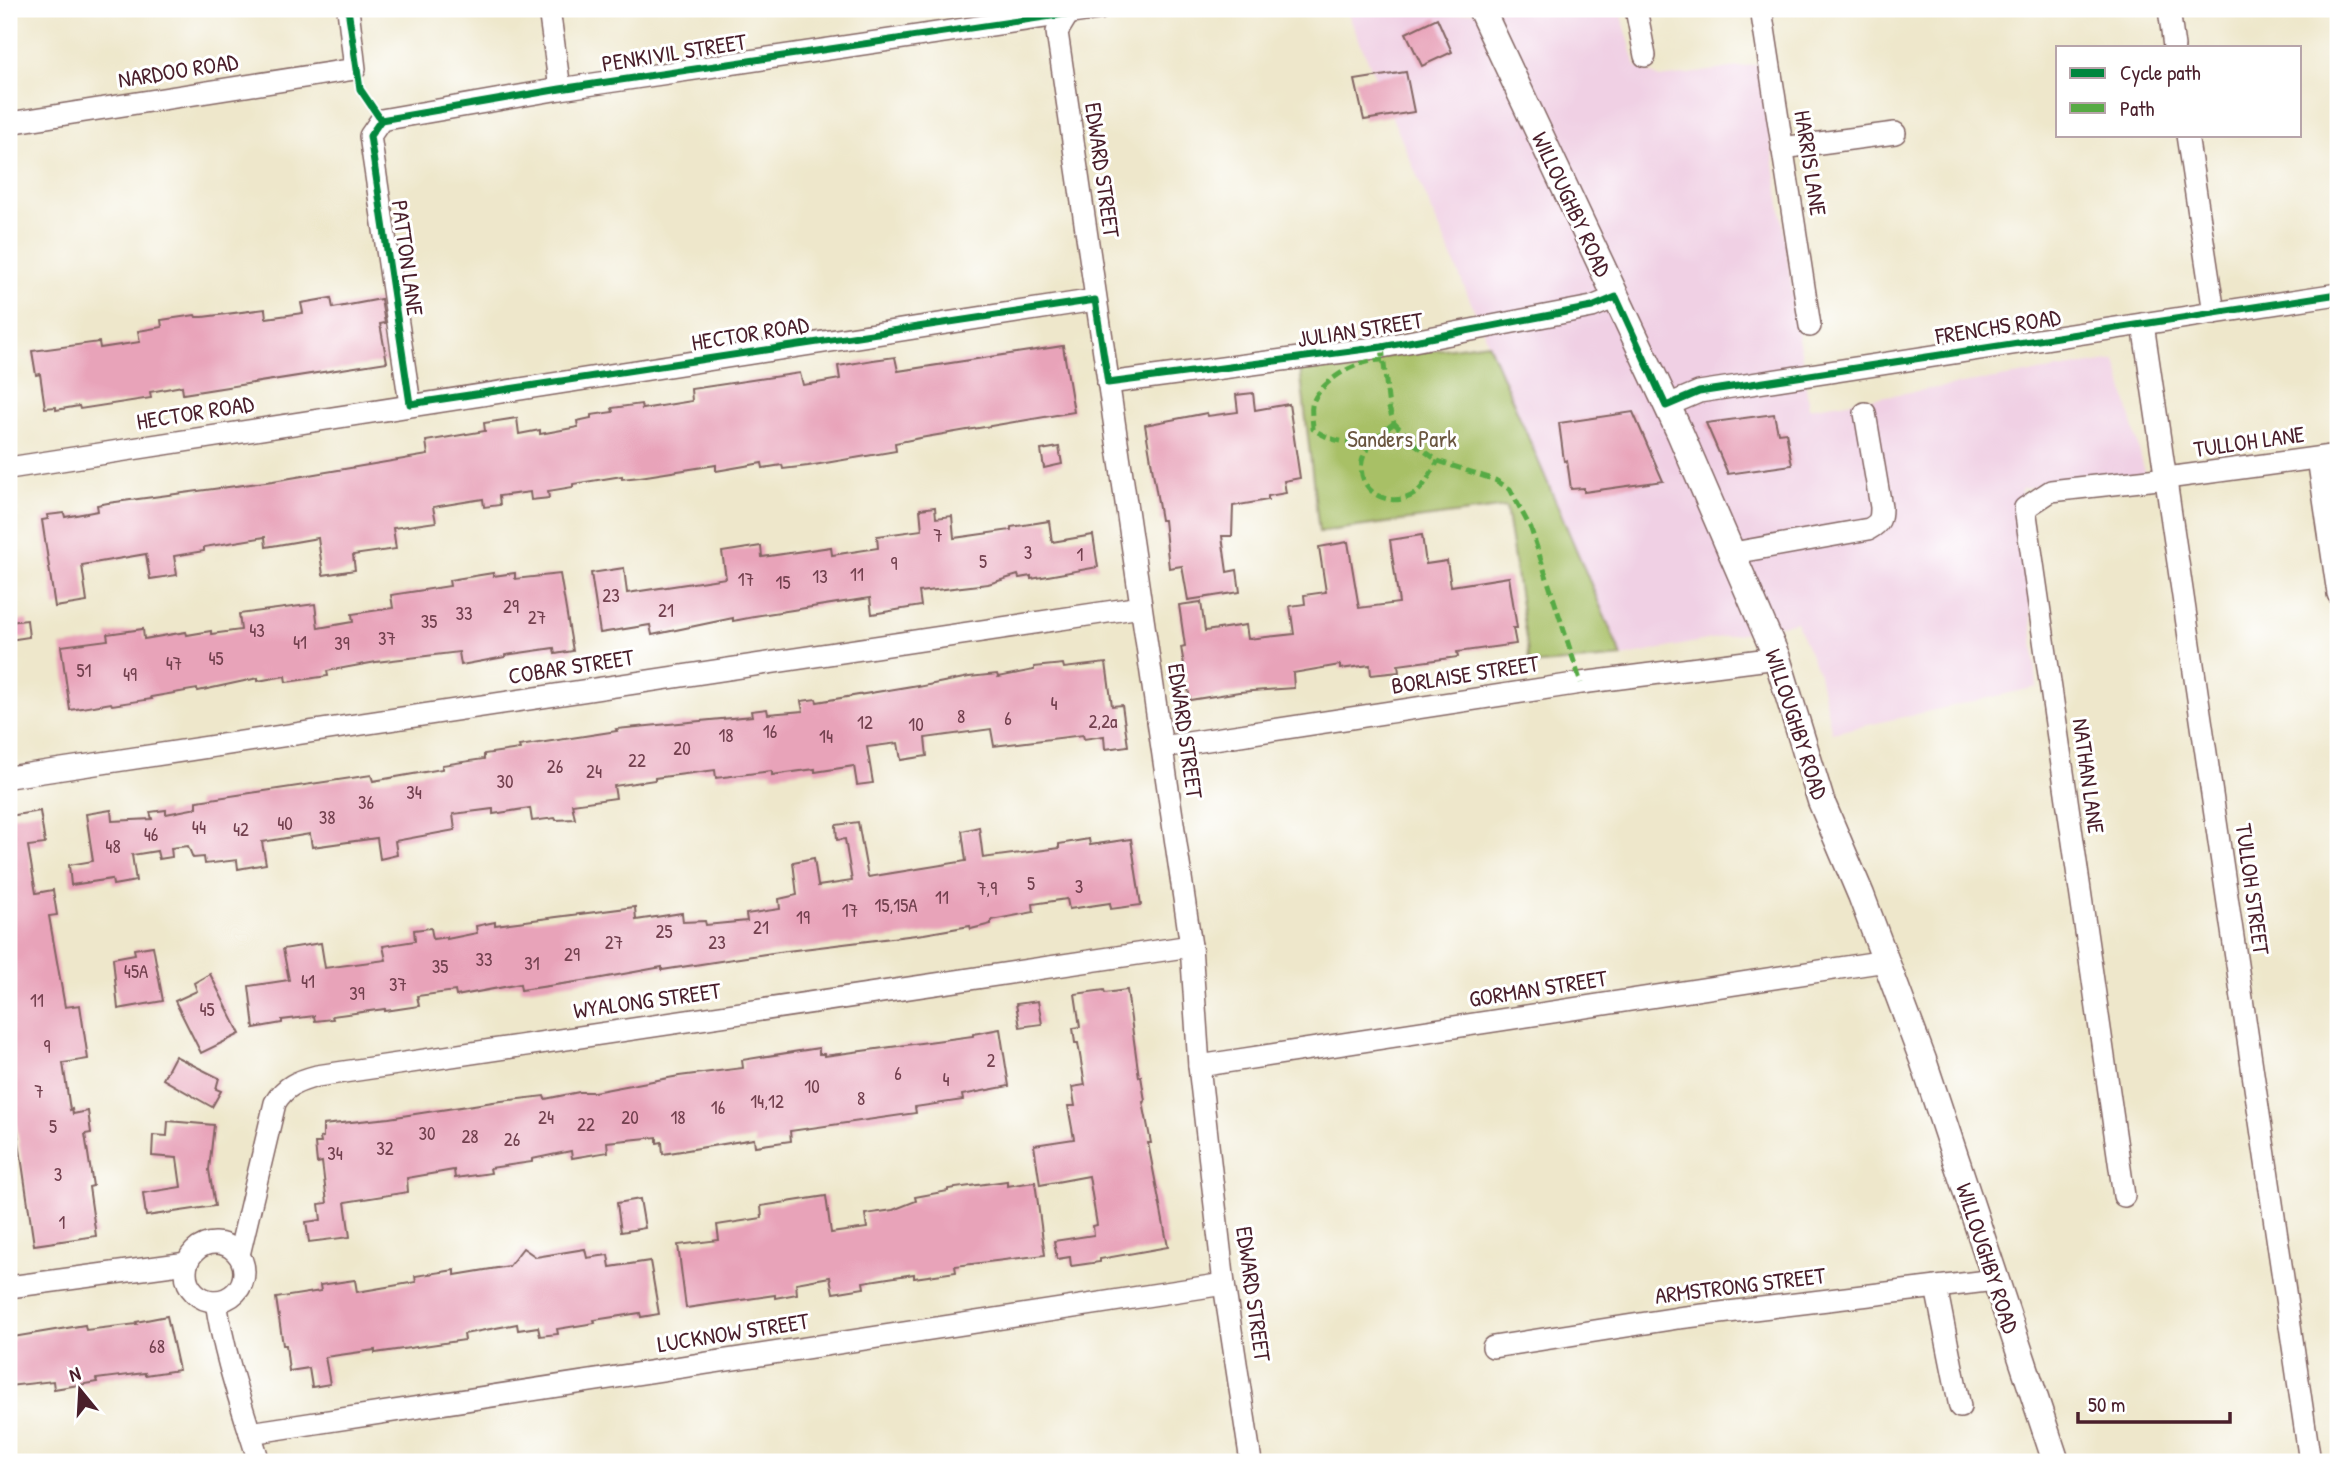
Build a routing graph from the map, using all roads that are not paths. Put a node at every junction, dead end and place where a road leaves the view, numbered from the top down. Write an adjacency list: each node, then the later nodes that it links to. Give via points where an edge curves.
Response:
1 (348, 9): 13 (street, NARDOO ROAD, via 355,69)
2 (549, 9): 11 (street)
3 (1099, 9): 8 (street, PENKIVIL STREET)
4 (1481, 9): 18 (main road, WILLOUGHBY ROAD)
5 (1636, 9): 10 (street)
6 (1761, 9): 16 (street, HARRIS LANE)
7 (2169, 9): 9 (street)
8 (1070, 11): 11 (street, PENKIVIL STREET); 19 (street, EDWARD STREET, via 1057,32)
9 (2174, 46)
10 (1644, 56)
11 (560, 89): 12 (street, PENKIVIL STREET)
12 (380, 120): 24 (street, PATTON LANE, via 370,136)
13 (9, 123)
14 (1895, 133): 16 (street)
15 (2187, 136): 20 (street)
16 (1782, 148): 22 (street, HARRIS LANE)
17 (2338, 294): 20 (street, FRENCHS ROAD)
18 (1616, 297): 23 (street, JULIAN STREET, via 1592,307 1382,347); 25 (main road, WILLOUGHBY ROAD)
19 (1095, 300): 23 (street, EDWARD STREET); 24 (street, HECTOR ROAD)
20 (2214, 313): 21 (street, FRENCHS ROAD)
21 (2143, 324): 25 (street, FRENCHS ROAD, via 1699,392); 29 (street, TULLOH STREET)
22 (1810, 326)
23 (1108, 383): 32 (street, EDWARD STREET)
24 (410, 404): 28 (street, HECTOR ROAD)
25 (1666, 406): 30 (main road, WILLOUGHBY ROAD)
26 (1865, 413): 30 (street, via 1881,507 1877,525)
27 (2328, 456): 29 (street, TULLOH LANE); 31 (street)
28 (9, 468)
29 (2167, 478): 39 (street, NATHAN LANE, via 2051,491 2025,508); 53 (street, TULLOH STREET)
30 (1733, 553): 33 (main road, WILLOUGHBY ROAD)
31 (2338, 594)
32 (1141, 607): 34 (street, EDWARD STREET); 35 (street, COBAR STREET)
33 (1777, 658): 34 (street, BORLAISE STREET); 37 (main road, WILLOUGHBY ROAD, via 1821,801)
34 (1162, 747): 36 (street, EDWARD STREET)
35 (9, 777)
36 (1191, 946): 38 (street, EDWARD STREET); 40 (street, WYALONG STREET, via 303,1080 290,1085 275,1103)
37 (1886, 961): 38 (street, GORMAN STREET); 42 (main road, WILLOUGHBY ROAD)
38 (1199, 1066): 43 (street, EDWARD STREET)
39 (2123, 1196)
40 (239, 1255): 41 (street, via 215,1242 197,1248); 46 (street, via 243,1280 233,1295)
41 (187, 1263): 44 (street); 46 (street, via 191,1290)
42 (1995, 1280): 45 (street, ARMSTRONG STREET); 52 (main road, WILLOUGHBY ROAD)
43 (1224, 1284): 49 (street, LUCKNOW STREET); 51 (street, EDWARD STREET)
44 (9, 1287)
45 (1936, 1287): 47 (street, ARMSTRONG STREET, via 1678,1318); 48 (street)
46 (216, 1301): 49 (street, via 229,1367)
47 (1493, 1347)
48 (1960, 1407)
49 (250, 1433): 50 (street)
50 (259, 1462)
51 (1251, 1462)
52 (2056, 1462)
53 (2311, 1462)

